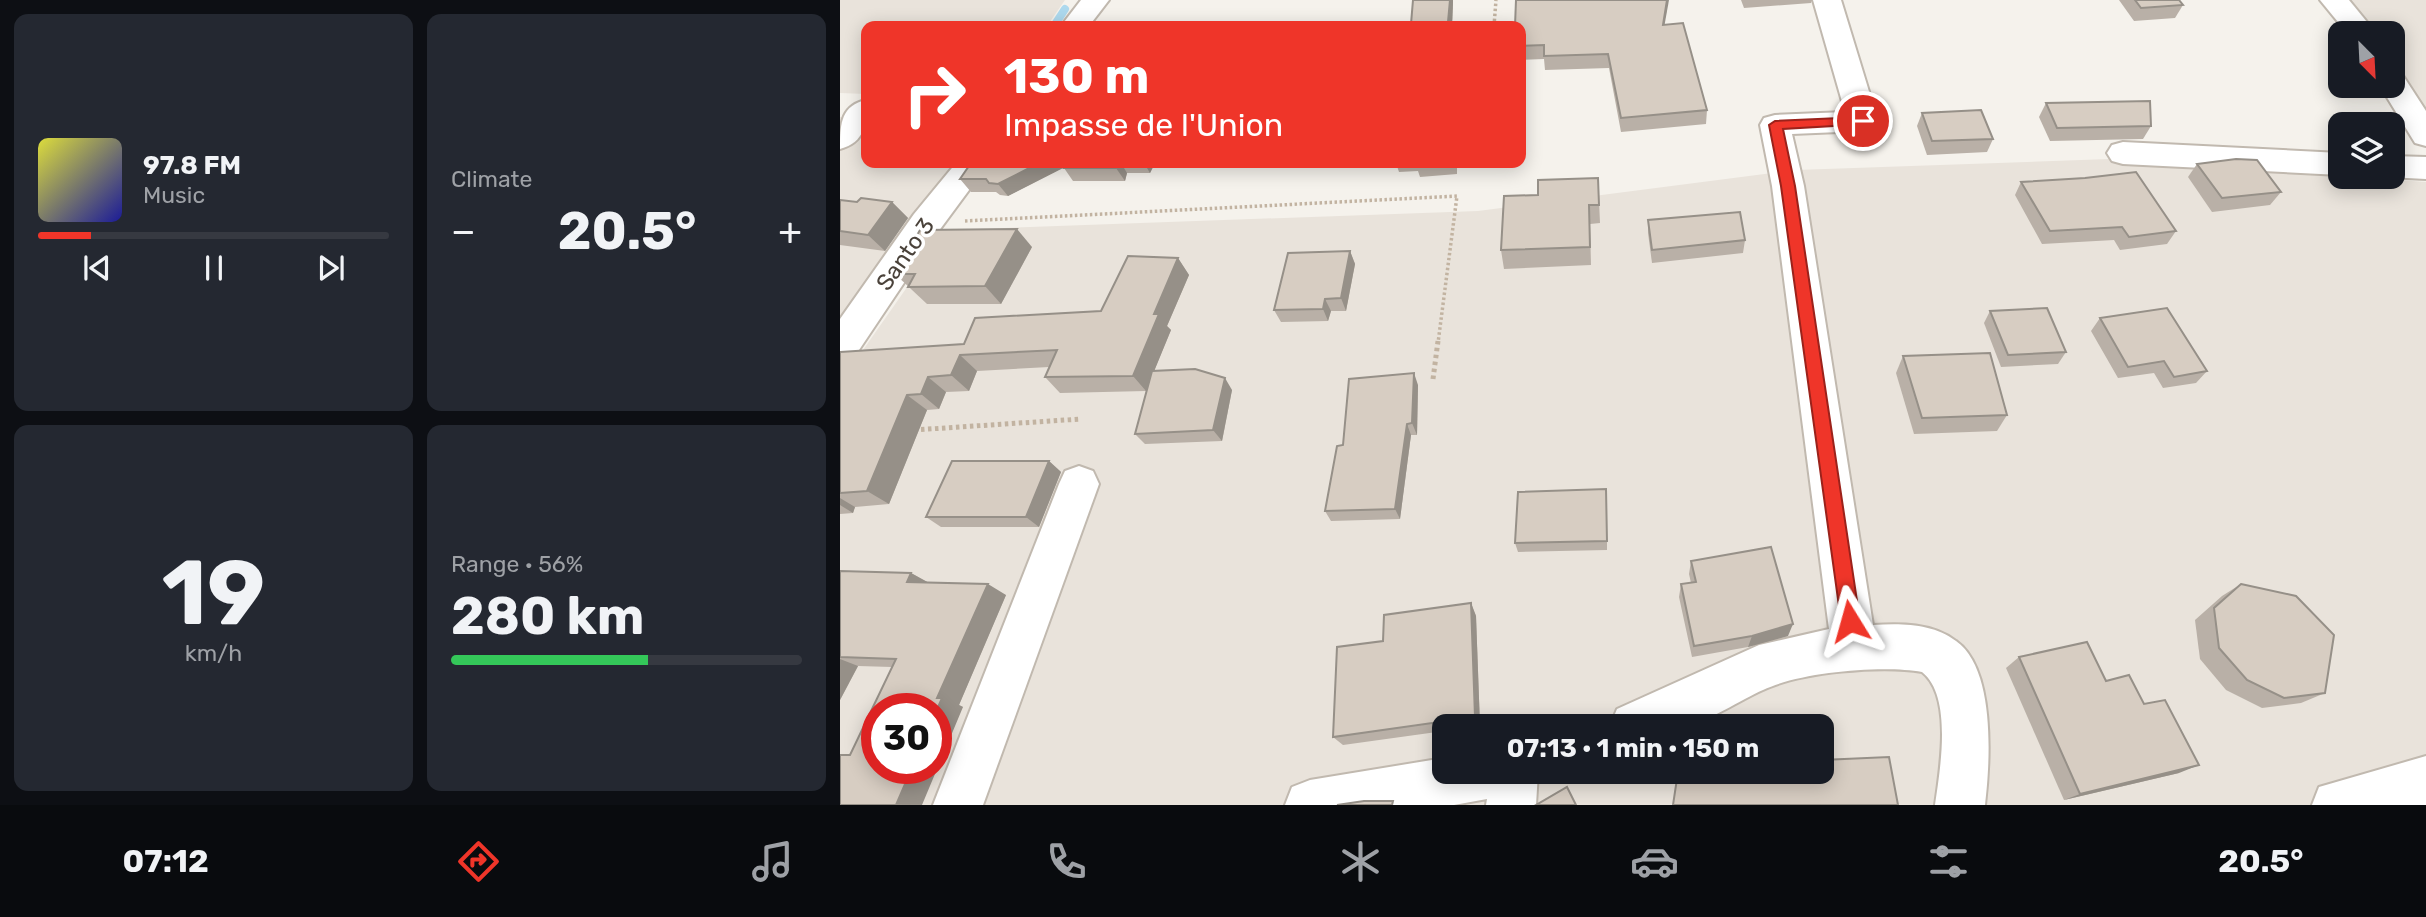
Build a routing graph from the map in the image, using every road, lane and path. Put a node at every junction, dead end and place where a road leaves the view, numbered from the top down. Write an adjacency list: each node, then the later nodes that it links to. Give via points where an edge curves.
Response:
1 (1096, 0): 5 (street)
2 (1496, 0): 6 (path)
3 (1827, 0): 23 (street, via 1863,121 1775,125 1788,186)
4 (2334, 0): 7 (street)
5 (1079, 21)
6 (1494, 21)
7 (2352, 21)
8 (2403, 98): 10 (street)
9 (856, 111): 11 (street)
10 (2426, 136)
11 (840, 138)
12 (2123, 153): 13 (street)
13 (2328, 163)
14 (969, 168): 17 (street, Santo 3)
15 (2405, 168): 16 (street)
16 (2426, 169)
17 (926, 223): 18 (street, Santo 3); 19 (path, via 1457,196)
18 (840, 348)
19 (1433, 379)
20 (1081, 419): 21 (path)
21 (907, 430)
22 (1079, 484): 28 (street)
23 (1854, 648): 24 (street, via 1768,664); 31 (street, via 1919,646 1939,655 1951,668 1961,694 1965,742)
24 (1660, 714)
25 (2426, 781): 32 (street)
26 (1433, 784): 29 (street)
27 (1513, 784): 30 (street)
28 (958, 805)
29 (1310, 805)
30 (1511, 805)
31 (1960, 805)
32 (2337, 805)

